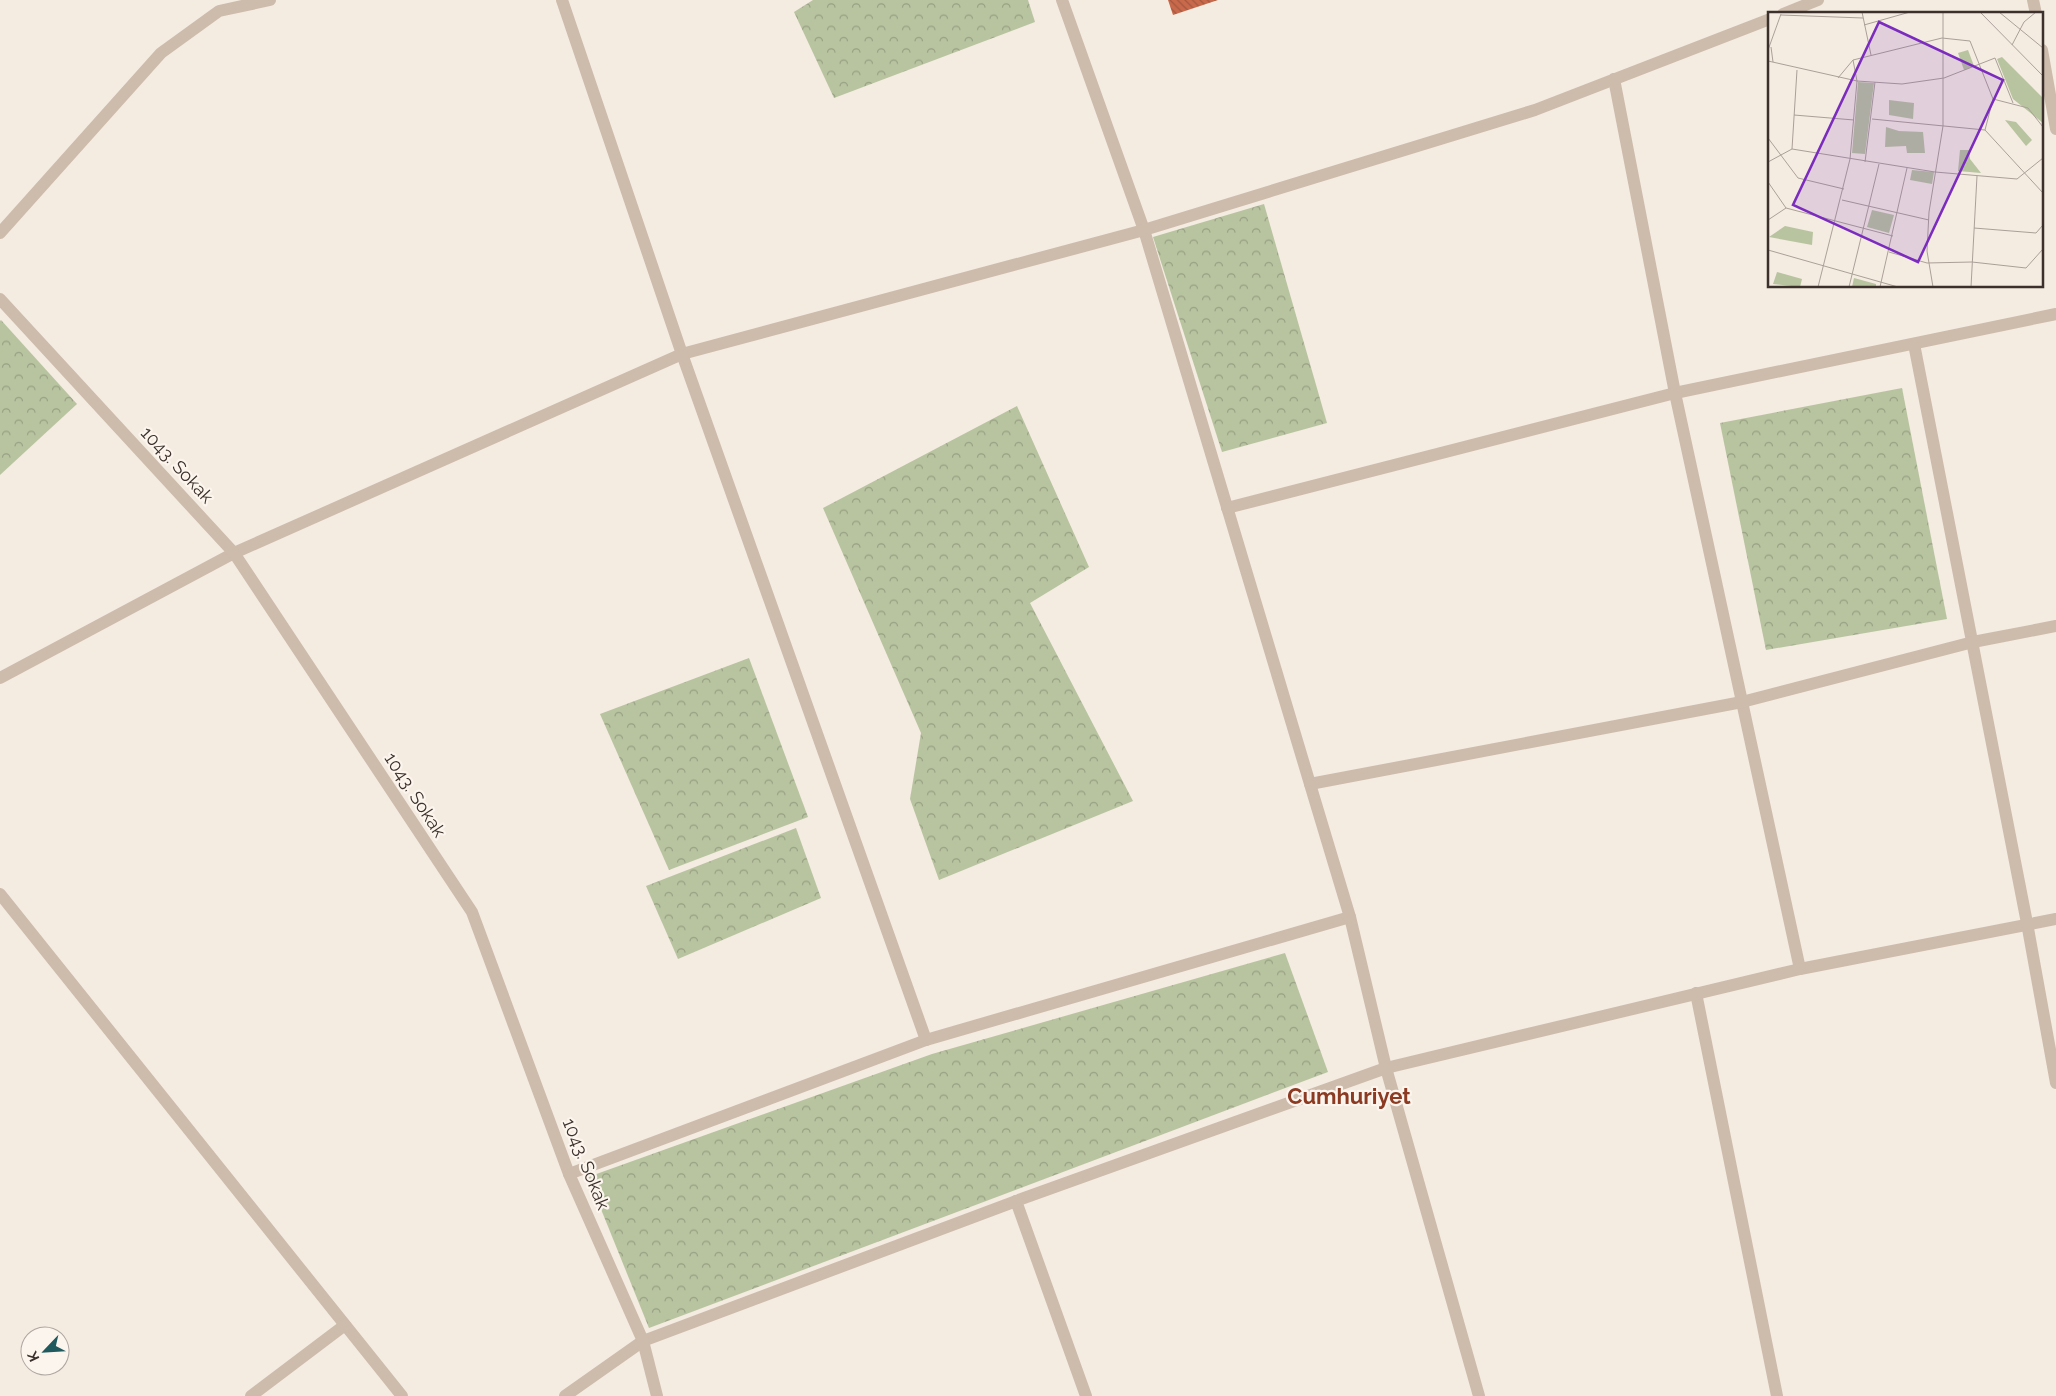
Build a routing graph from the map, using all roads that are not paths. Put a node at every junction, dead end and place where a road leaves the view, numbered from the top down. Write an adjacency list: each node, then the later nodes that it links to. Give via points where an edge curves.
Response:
1 (270, 0): 5 (street)
2 (562, 0): 16 (street)
3 (1062, 0): 11 (street)
4 (1818, 0): 6 (street)
5 (218, 5): 12 (street, via 161,54)
6 (1788, 12)
7 (1768, 20): 9 (street)
8 (2044, 61): 10 (street)
9 (1614, 79): 11 (street, via 1535,110); 17 (street)
10 (2056, 129)
11 (1144, 230): 16 (street); 18 (street)
12 (0, 233)
13 (0, 298): 19 (street, 1043. Sokak)
14 (2056, 314): 15 (street)
15 (1914, 344): 17 (street); 21 (street)
16 (682, 354): 19 (street); 31 (street)
17 (1675, 392): 18 (street); 23 (street)
18 (1227, 508): 24 (street)
19 (234, 553): 22 (street); 34 (street, 1043. Sokak, via 472,912)
20 (2056, 626): 21 (street)
21 (1973, 642): 23 (street); 28 (street)
22 (0, 678)
23 (1742, 702): 24 (street); 29 (street)
24 (1310, 784): 26 (street)
25 (0, 894): 36 (street)
26 (1350, 917): 31 (street); 32 (street)
27 (2056, 919): 28 (street)
28 (2027, 923): 29 (street); 33 (street)
29 (1800, 969): 30 (street)
30 (1696, 994): 32 (street); 44 (street)
31 (926, 1040): 34 (street)
32 (1386, 1068): 35 (street); 43 (street)
33 (2056, 1083)
34 (569, 1174): 37 (street, 1043. Sokak)
35 (1016, 1201): 37 (street); 42 (street)
36 (344, 1325): 38 (street); 39 (street)
37 (643, 1341): 40 (street); 41 (street, 1043. Sokak)
38 (251, 1396)
39 (402, 1396)
40 (566, 1396)
41 (657, 1396)
42 (1086, 1396)
43 (1480, 1396)
44 (1777, 1396)

